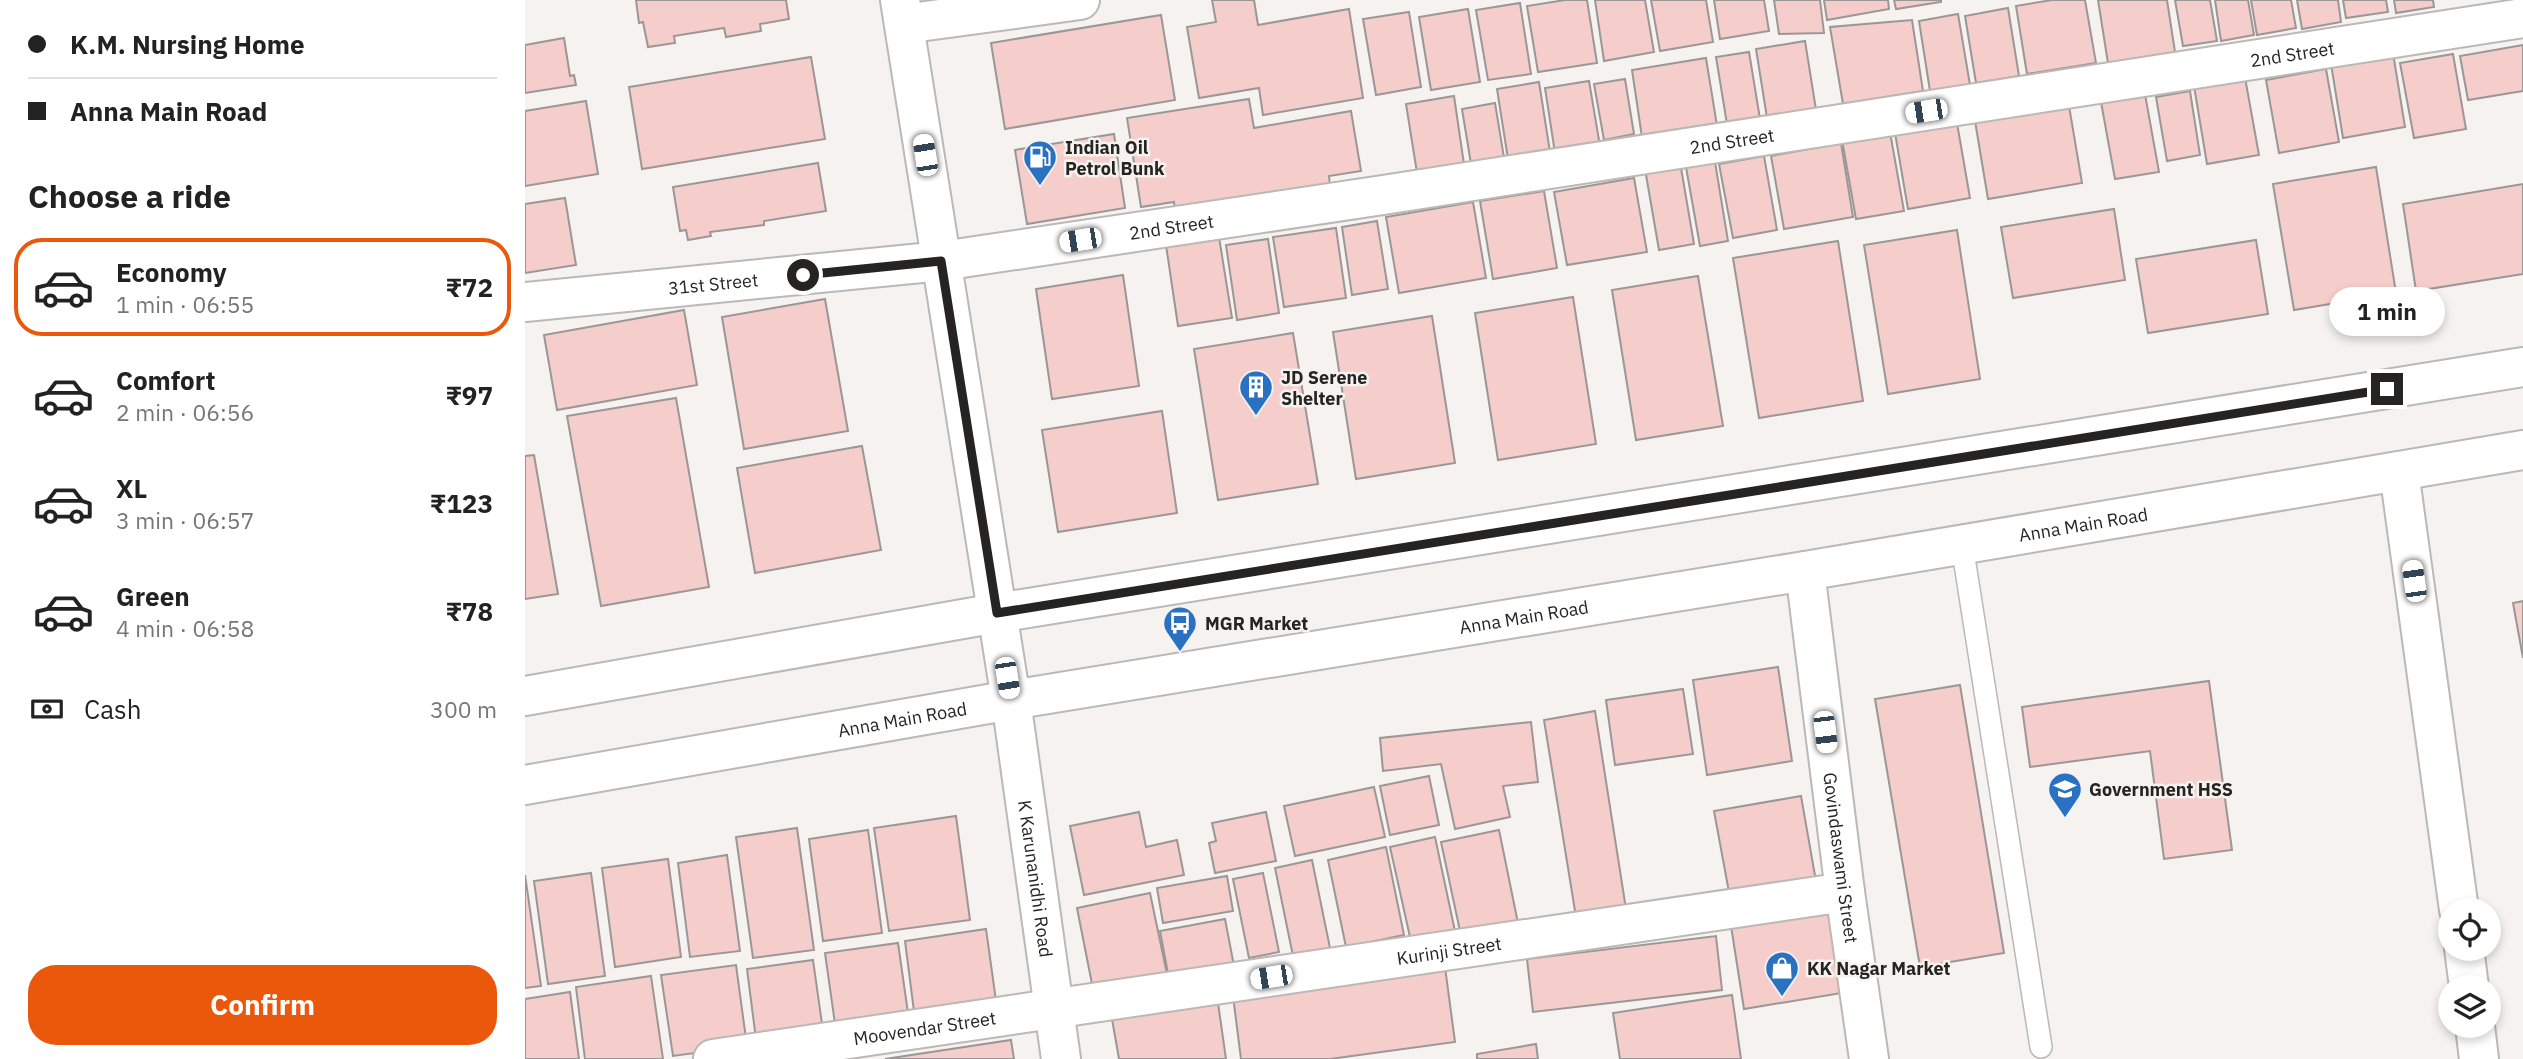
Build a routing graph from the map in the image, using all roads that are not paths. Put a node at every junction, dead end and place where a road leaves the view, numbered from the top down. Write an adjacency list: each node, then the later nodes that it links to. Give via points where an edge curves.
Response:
1 (1080, 0): 2 (street)
2 (902, 12): 4 (street, K Karunanidhi Road)
3 (2523, 18): 4 (street, 2nd Street)
4 (941, 261): 5 (street, 31st Street); 11 (street, K Karunanidhi Road)
5 (525, 302)
6 (2523, 367): 11 (street)
7 (2523, 450): 8 (street, Anna Main Road)
8 (2399, 471): 9 (street, Anna Main Road); 16 (street)
9 (1962, 545): 10 (street, Anna Main Road); 19 (lane)
10 (1805, 571): 13 (street, Anna Main Road); 15 (street, Govindaswami Street)
11 (997, 613): 12 (street); 13 (street, K Karunanidhi Road)
12 (525, 696)
13 (1011, 700): 14 (street, Anna Main Road); 17 (street, K Karunanidhi Road)
14 (525, 785)
15 (1845, 892): 17 (street, Kurinji Street); 22 (street, Govindaswami Street)
16 (2457, 898)
17 (1053, 1010): 20 (street, Moovendar Street); 21 (street, K Karunanidhi Road)
18 (2476, 1038): 23 (street)
19 (2041, 1047)
20 (713, 1059)
21 (1061, 1059)
22 (1869, 1059)
23 (2479, 1059)

